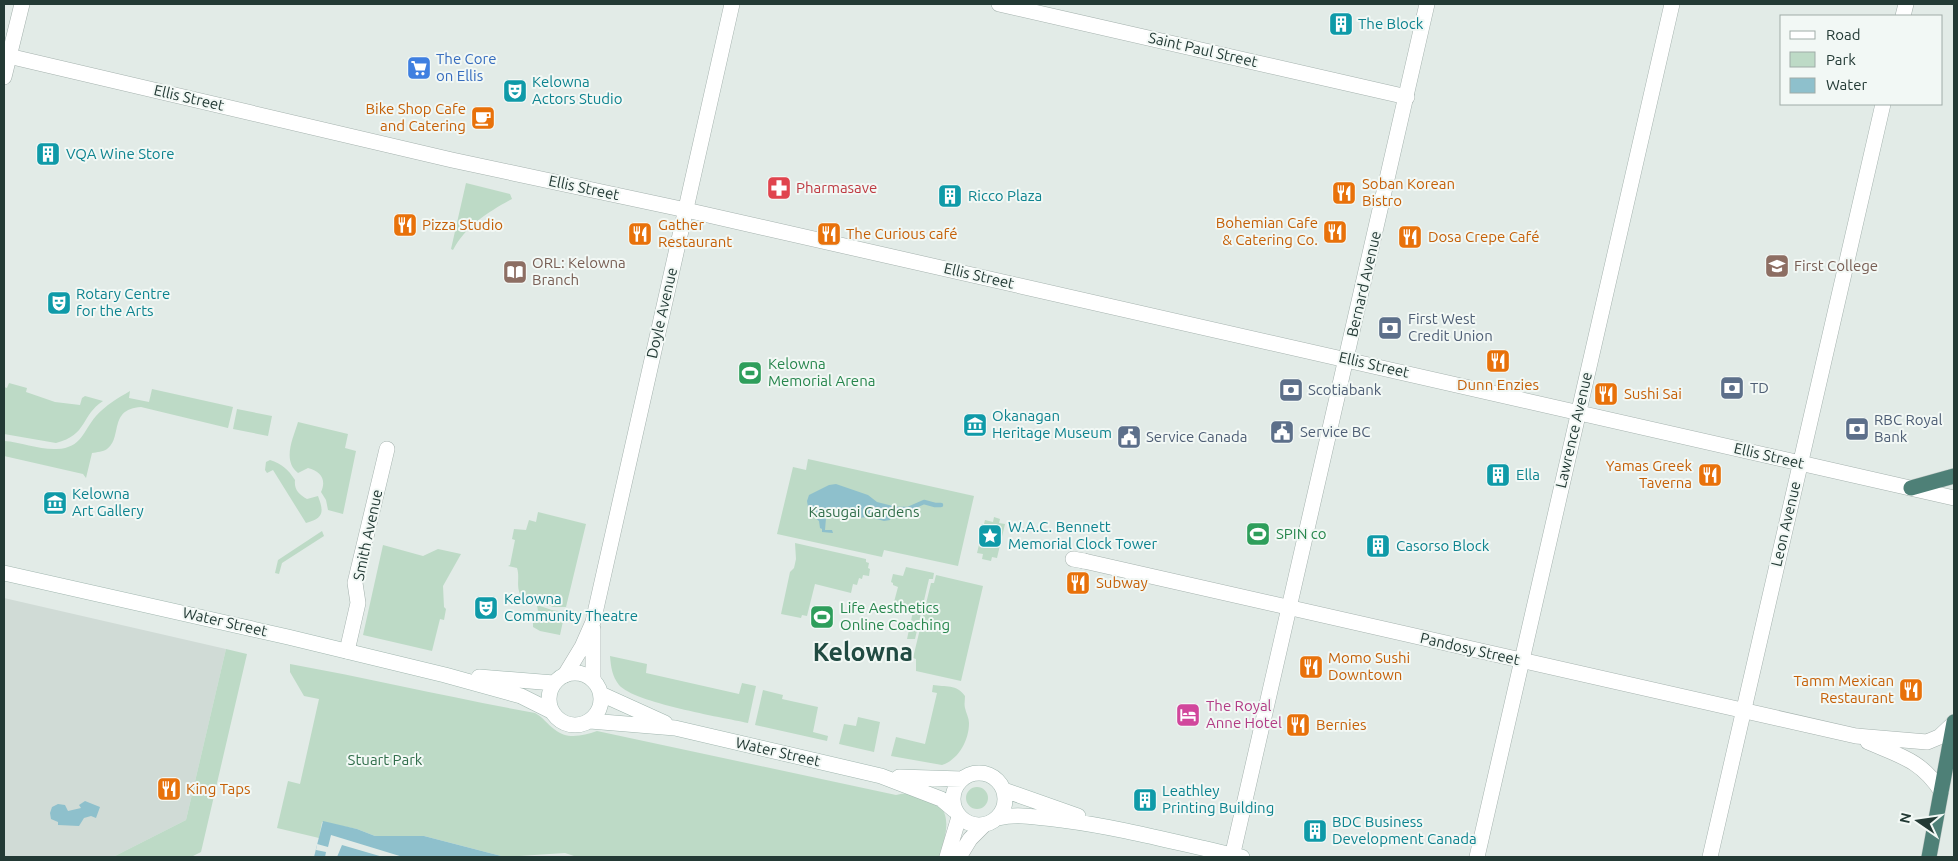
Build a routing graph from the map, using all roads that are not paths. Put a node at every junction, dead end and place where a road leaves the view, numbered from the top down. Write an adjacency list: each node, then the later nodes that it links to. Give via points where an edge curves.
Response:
1 (22, 4): 6 (street)
2 (732, 4): 10 (street, Doyle Avenue)
3 (999, 4): 8 (street, Saint Paul Street)
4 (1427, 4): 8 (street, Bernard Avenue)
5 (1672, 4): 12 (street, Lawrence Avenue)
6 (6, 55): 7 (street); 10 (street, Ellis Street, via 452,160)
7 (4, 77)
8 (1407, 97): 11 (street, Bernard Avenue)
9 (1883, 105): 14 (street, Leon Avenue)
10 (686, 210): 11 (street, Ellis Street); 21 (street, Doyle Avenue)
11 (1347, 359): 12 (street, Ellis Street); 20 (street, Bernard Avenue)
12 (1578, 412): 14 (street, Ellis Street); 23 (street, Lawrence Avenue)
13 (387, 449): 22 (street, Smith Avenue, via 355,584 358,604)
14 (1800, 463): 16 (street, Ellis Street); 28 (street, Leon Avenue)
15 (1954, 476): 16 (highway)
16 (1911, 488): 17 (street, Ellis Street)
17 (1954, 498)
18 (1078, 560): 20 (street, Pandosy Street)
19 (4, 573): 22 (street, Water Street)
20 (1290, 608): 23 (street, Pandosy Street); 44 (street, Bernard Avenue)
21 (593, 622): 25 (street, Doyle Avenue, via 582,647); 26 (street, Doyle Avenue)
22 (347, 651): 24 (street, Water Street)
23 (1522, 661): 28 (street, Pandosy Street); 45 (street, Lawrence Avenue)
24 (445, 675): 25 (street, Water Street); 29 (street, Water Street, via 521,696)
25 (560, 679): 26 (street, via 579,673); 29 (street, via 549,696)
26 (593, 680): 27 (street)
27 (601, 694): 30 (street, via 600,709); 32 (street, Water Street)
28 (1743, 710): 33 (street, Pandosy Street); 46 (street, Leon Avenue)
29 (552, 711): 30 (street, via 569,725)
30 (590, 721): 32 (street, Water Street)
31 (1954, 722): 33 (street, Pandosy Street, via 1939,737 1927,742); 37 (highway)
32 (676, 728): 34 (street, Water Street)
33 (1856, 736): 37 (street, Pandosy Street, via 1917,763)
34 (882, 776): 35 (street, Water Street); 38 (street, Water Street, via 941,799)
35 (962, 779): 36 (street, via 981,773 991,776); 38 (street, via 953,795)
36 (1004, 790): 39 (street, via 1004,804); 41 (street)
37 (1941, 791): 47 (highway)
38 (957, 814): 40 (street, via 966,823); 42 (street)
39 (998, 818): 40 (street); 41 (street, via 1029,816)
40 (984, 826): 43 (street)
41 (1110, 826): 44 (street)
42 (947, 857)
43 (958, 857)
44 (1236, 857)
45 (1477, 857)
46 (1710, 857)
47 (1929, 857)

